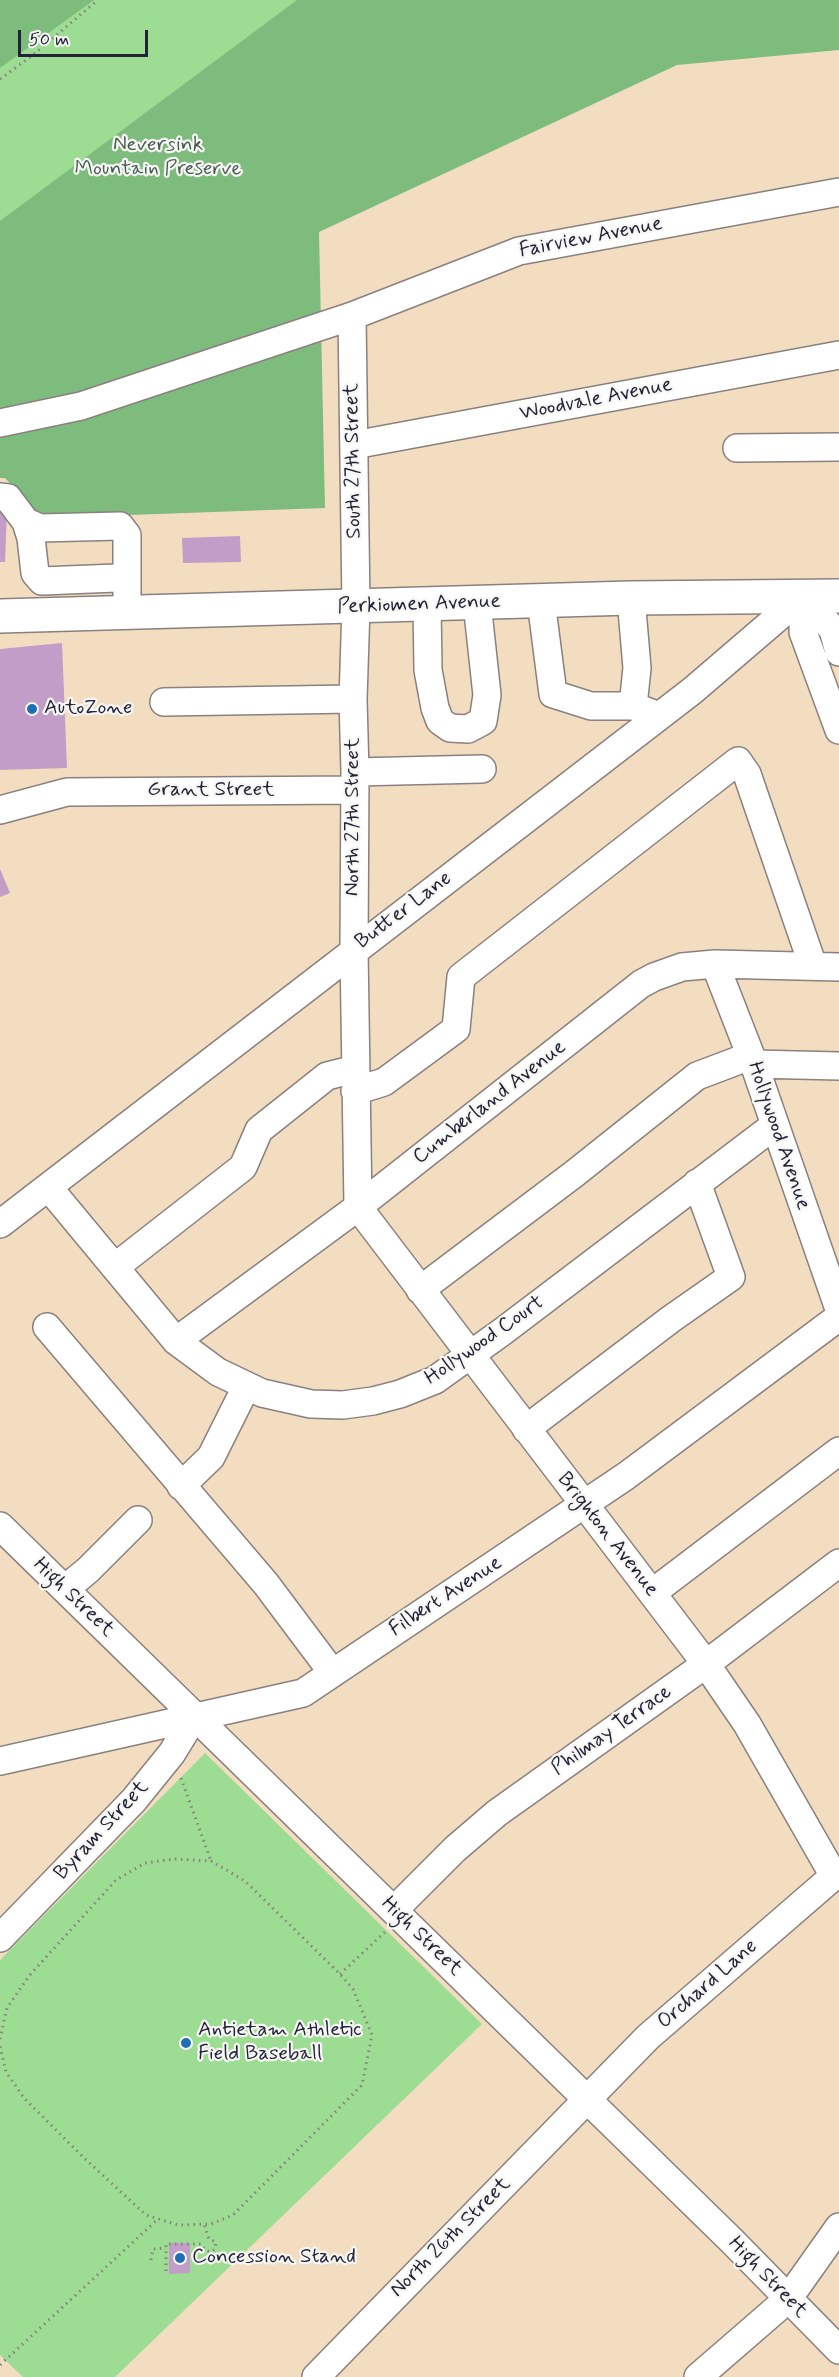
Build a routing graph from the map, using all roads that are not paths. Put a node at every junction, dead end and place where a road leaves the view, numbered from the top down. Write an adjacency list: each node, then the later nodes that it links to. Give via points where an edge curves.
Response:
1 (839, 192): 2 (street, Fairview Avenue, via 519,251)
2 (352, 316): 4 (street, Fairview Avenue, via 81,406); 5 (street, South 27th Street)
3 (839, 355): 5 (street, Woodvale Avenue)
4 (0, 423)
5 (354, 445): 17 (street, South 27th Street)
6 (839, 447): 7 (street)
7 (737, 448)
8 (0, 497): 9 (street, via 8,498)
9 (26, 522): 12 (street, via 35,573 42,580 116,578); 12 (street, via 40,528 120,526 127,535)
10 (804, 595): 11 (main road, Perkiomen Avenue); 13 (main road, Perkiomen Avenue); 19 (street, via 833,630); 23 (street, Butter Lane); 24 (street, via 803,632)
11 (839, 596)
12 (127, 598): 17 (main road, Perkiomen Avenue); 18 (main road, Perkiomen Avenue)
13 (632, 598): 14 (main road, Perkiomen Avenue); 22 (street, via 636,668)
14 (541, 601): 15 (main road, Perkiomen Avenue); 22 (street, via 553,694 591,706)
15 (477, 603): 16 (main road, Perkiomen Avenue); 16 (street, via 487,695 483,721 468,729 450,728 440,721 435,708 428,670)
16 (427, 605): 17 (main road, Perkiomen Avenue)
17 (356, 607): 20 (street, North 27th Street)
18 (0, 616)
19 (839, 652)
20 (353, 699): 21 (street); 26 (street, North 27th Street)
21 (164, 702)
22 (633, 705): 23 (street)
23 (659, 716): 28 (street, Butter Lane)
24 (839, 730)
25 (482, 769): 26 (street, Grant Street)
26 (355, 781): 27 (street, Grant Street, via 67,792); 28 (street, North 27th Street)
27 (0, 810)
28 (354, 949): 33 (street, North 27th Street); 36 (street, Butter Lane)
29 (715, 964): 30 (street, Cumberland Avenue); 31 (street, Hollywood Avenue); 37 (street, Cumberland Avenue, via 670,970 641,984)
30 (826, 966): 33 (street, via 747,774 738,761 460,977 456,1029 384,1082)
31 (752, 1060): 32 (street); 34 (street, Hollywood Avenue); 40 (street, via 696,1076)
32 (839, 1066)
33 (355, 1080): 37 (street, North 27th Street); 39 (street, via 327,1076 259,1130 243,1167)
34 (775, 1125): 35 (street, Hollywood Court); 41 (street, Hollywood Avenue)
35 (698, 1183): 45 (street, Hollywood Court); 47 (street, via 731,1277)
36 (49, 1188): 38 (street, Butter Lane); 39 (street, Hollywood Court)
37 (358, 1207): 40 (street, Brighton Avenue); 44 (street, Cumberland Avenue)
38 (0, 1224)
39 (115, 1267): 44 (street, Hollywood Court)
40 (420, 1290): 45 (street, Brighton Avenue)
41 (839, 1309)
42 (839, 1317): 50 (street, Filbert Avenue)
43 (47, 1327): 49 (street)
44 (176, 1341): 46 (street, Hollywood Court, via 218,1372)
45 (469, 1355): 46 (street, Hollywood Court, via 435,1380 373,1401 310,1404 281,1399); 47 (street, Brighton Avenue)
46 (246, 1386): 49 (street, via 212,1457)
47 (525, 1429): 50 (street, Brighton Avenue)
48 (839, 1451): 55 (street)
49 (181, 1486): 57 (street, via 266,1584)
50 (584, 1505): 55 (street, Brighton Avenue); 57 (street, Filbert Avenue)
51 (138, 1520): 54 (street)
52 (0, 1526): 54 (street, High Street)
53 (839, 1563): 56 (street, Philmay Terrace)
54 (65, 1589): 58 (street, High Street)
55 (652, 1593): 56 (street, Brighton Avenue)
56 (706, 1665): 60 (street, Brighton Avenue, via 747,1724); 61 (street, Philmay Terrace, via 497,1813 455,1849)
57 (332, 1672): 58 (street, Filbert Avenue, via 303,1693)
58 (194, 1717): 59 (street, Filbert Avenue); 61 (street, High Street); 62 (street, Byram Street, via 134,1800)
59 (0, 1761)
60 (834, 1876): 63 (street, Orchard Lane, via 648,2037)
61 (393, 1918): 63 (street, High Street)
62 (0, 1938)
63 (588, 2100): 65 (street, High Street); 67 (street, North 26th Street)
64 (839, 2227): 65 (street)
65 (788, 2300): 66 (street, High Street); 68 (street)
66 (839, 2350)
67 (316, 2377)
68 (698, 2377)

